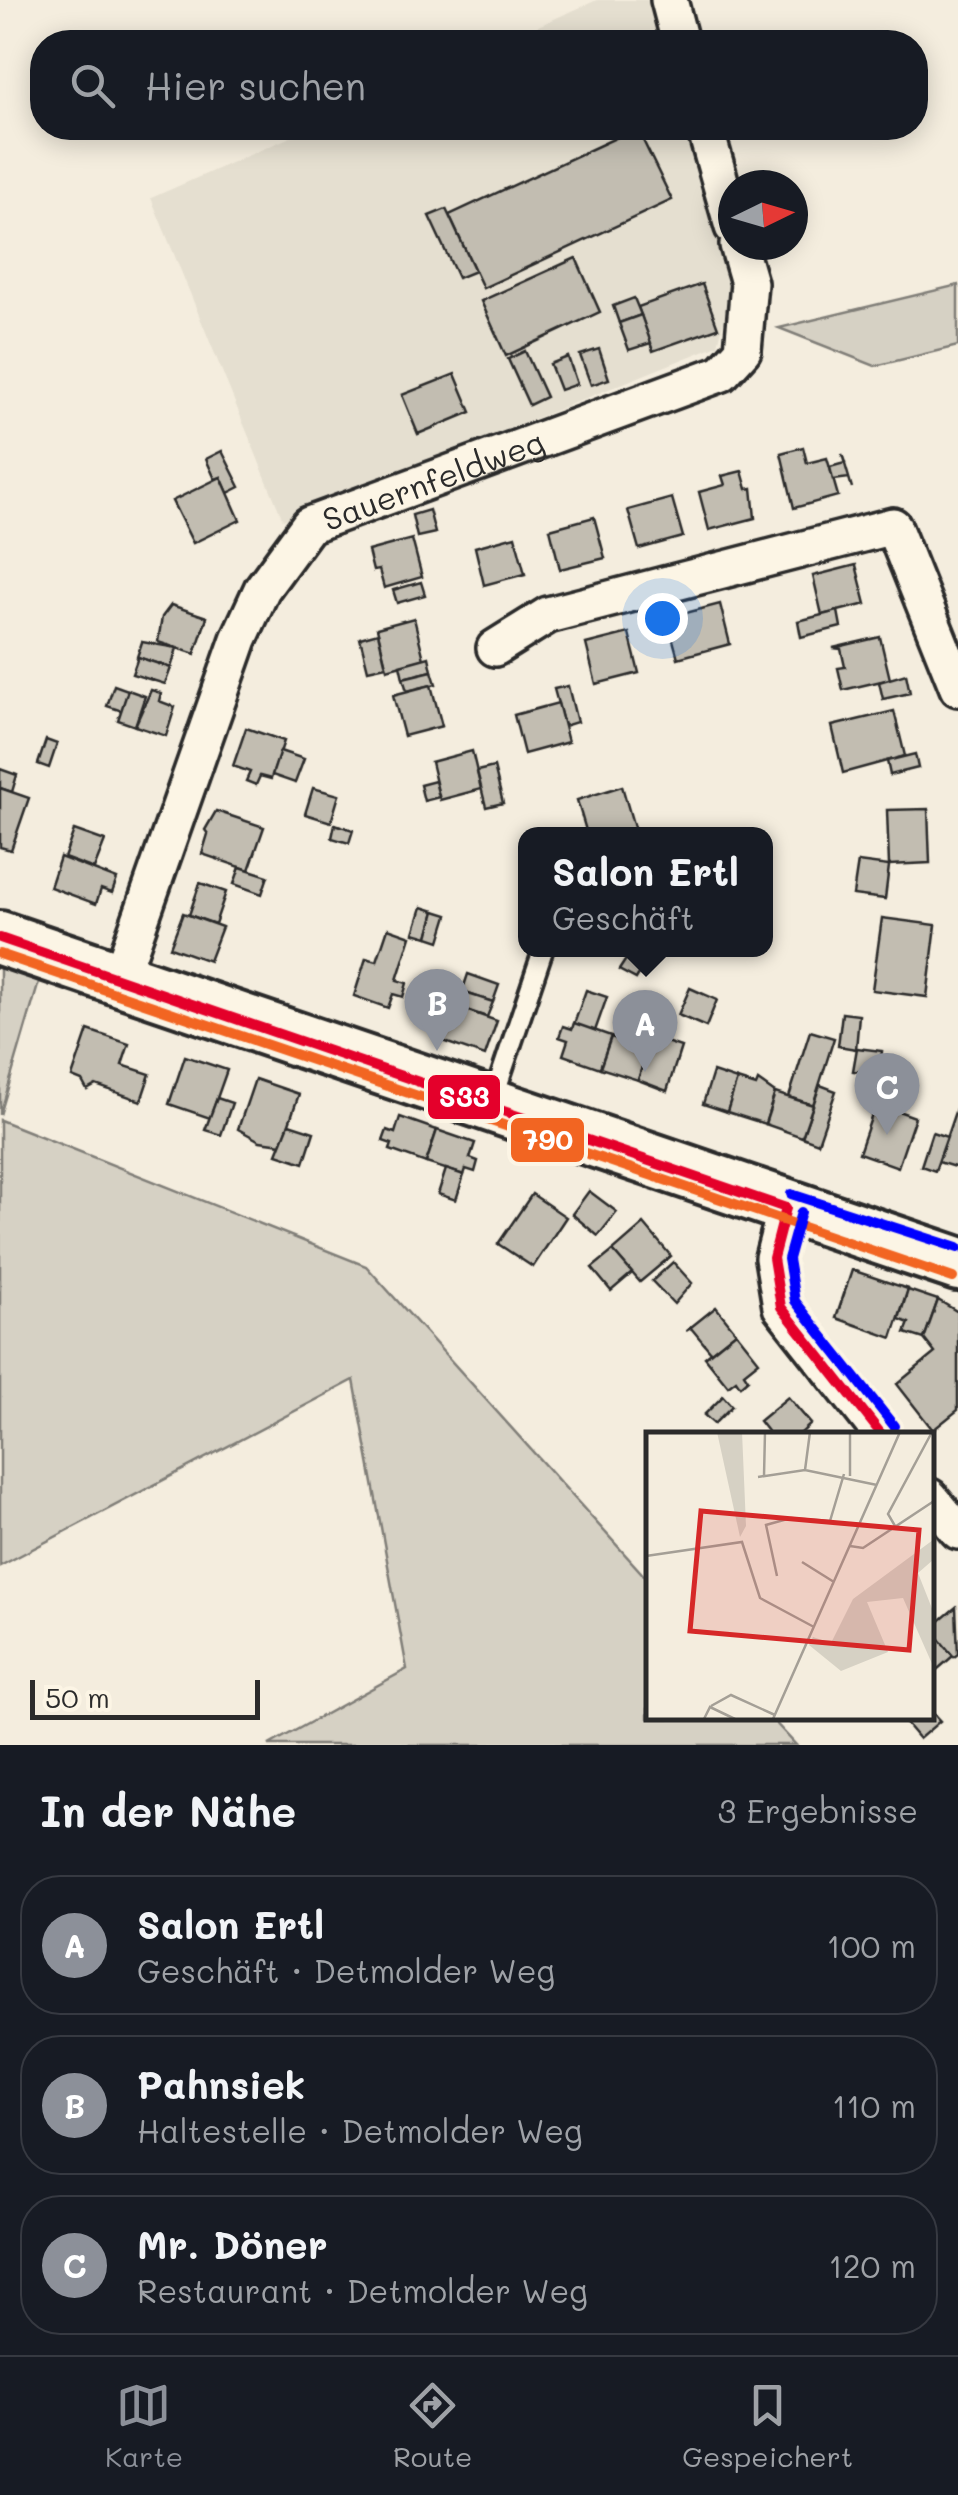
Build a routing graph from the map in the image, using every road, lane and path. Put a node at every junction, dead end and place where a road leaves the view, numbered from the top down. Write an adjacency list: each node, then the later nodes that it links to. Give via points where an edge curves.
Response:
1 (668, 0): 2 (street)
2 (677, 30)
3 (708, 140): 4 (street)
4 (718, 175)
5 (742, 260): 10 (street, Sauernfeldweg, via 749,283 743,350 722,373 309,526 262,589 239,639)
6 (495, 648): 7 (street, via 548,615 893,526)
7 (958, 688)
8 (0, 938): 10 (street)
9 (541, 957): 11 (lane)
10 (120, 980): 11 (street)
11 (490, 1108): 12 (street)
12 (786, 1208): 13 (street); 14 (street, via 773,1258 781,1307)
13 (958, 1264)
14 (880, 1432)
15 (933, 1501): 16 (street)
16 (958, 1532)

